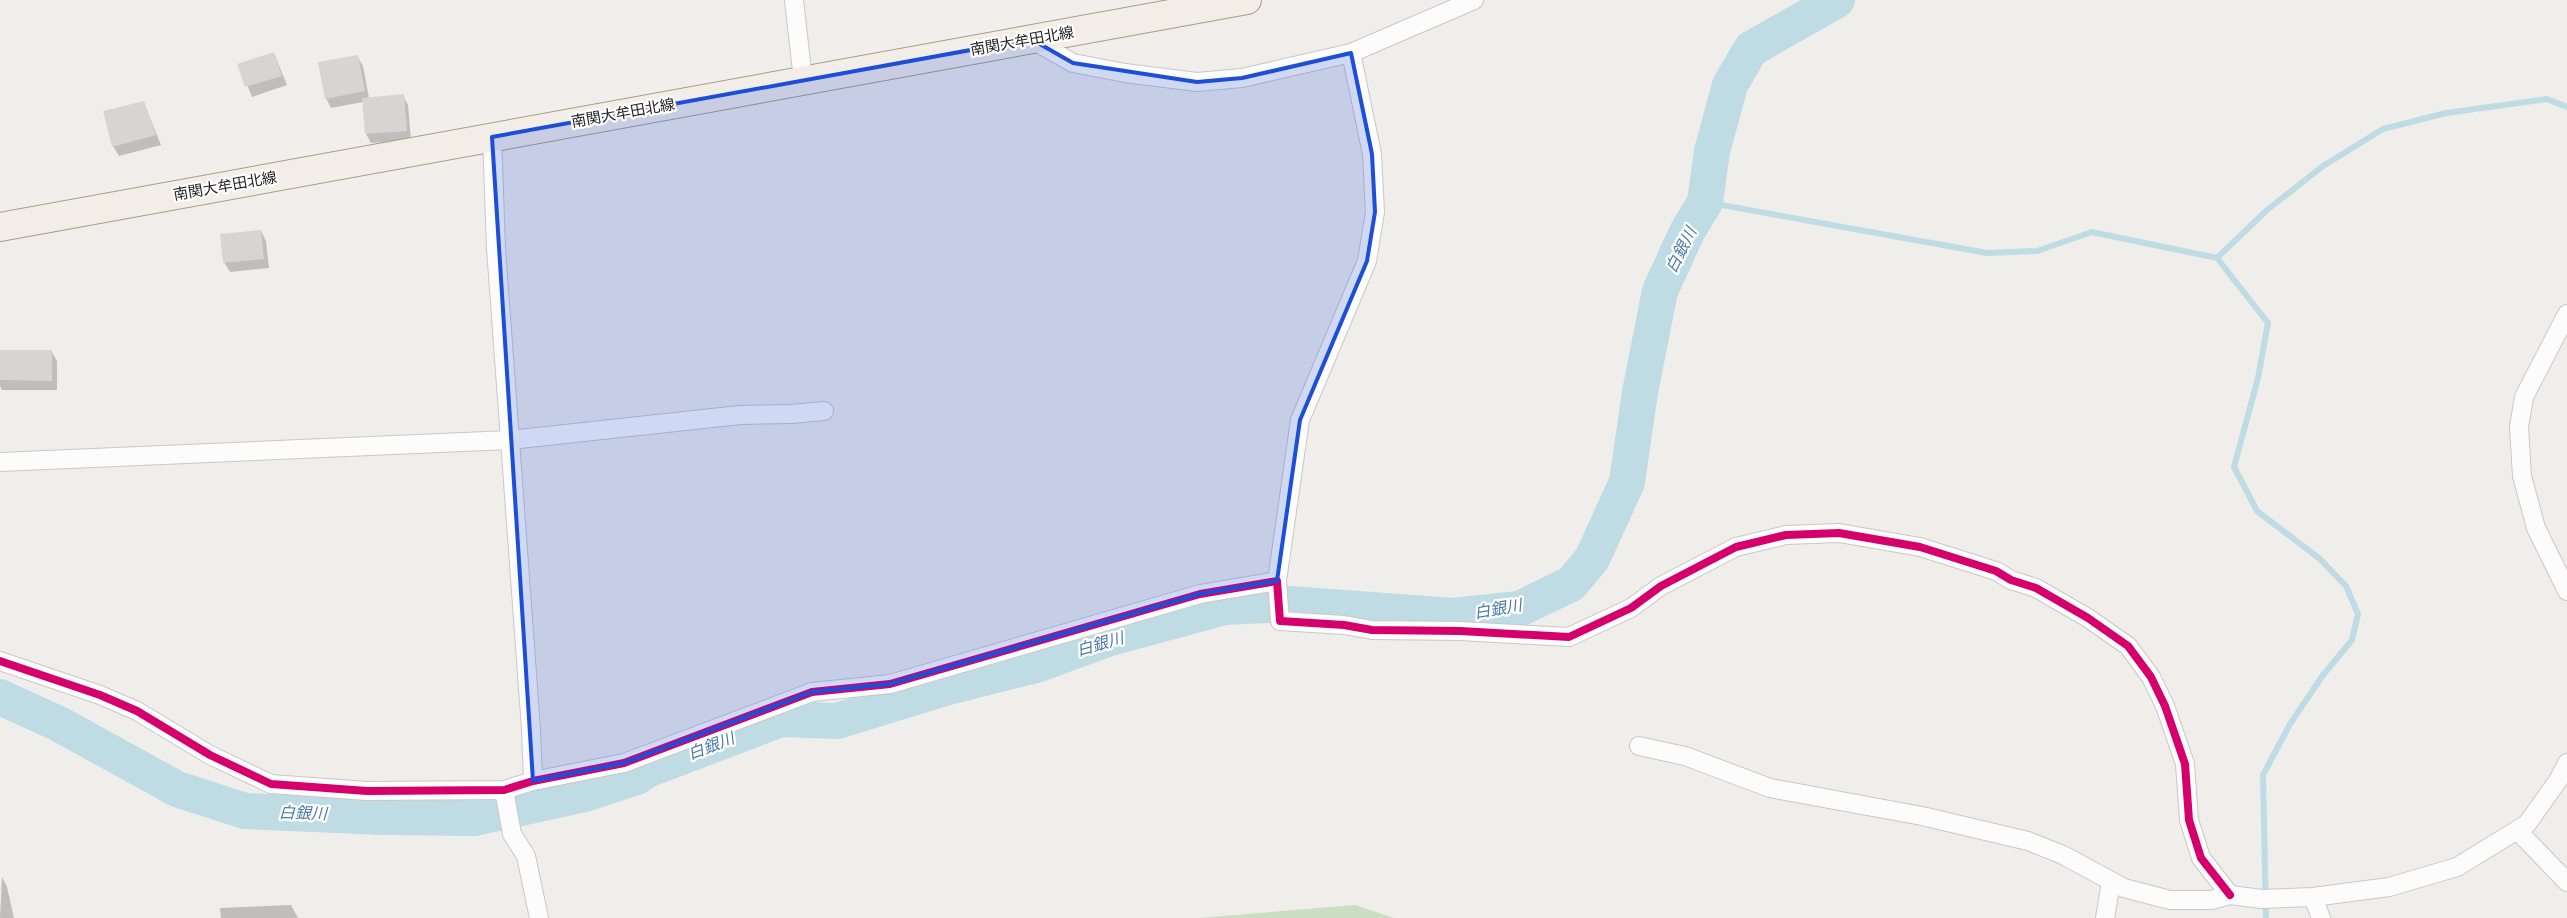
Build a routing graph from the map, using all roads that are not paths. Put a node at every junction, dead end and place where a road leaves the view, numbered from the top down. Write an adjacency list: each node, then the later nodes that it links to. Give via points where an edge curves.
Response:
1 (794, 0): 6 (street)
2 (1247, 0): 4 (main road, 南関大牟田北線)
3 (1474, 0): 5 (street)
4 (1031, 39): 5 (street, via 1073,63 1197,82 1242,78); 6 (main road, 南関大牟田北線)
5 (1351, 53): 13 (street, via 1372,154 1375,212 1367,261 1300,420)
6 (803, 80): 7 (main road, 南関大牟田北線)
7 (492, 138): 8 (main road, 南関大牟田北線); 11 (street, via 496,248)
8 (0, 227)
9 (2567, 314): 14 (street, via 2524,397 2519,427 2522,476 2536,528)
10 (824, 411): 11 (street, via 740,415)
11 (510, 440): 12 (street); 18 (street)
12 (0, 462)
13 (1277, 587): 18 (street, via 1200,594 890,684 812,692 624,762); 23 (street, via 1280,621 1372,630 1460,630 1569,637 1631,608 1661,586 1736,547 1786,535 1840,532 1920,547 2036,588 2128,646 2152,677 2174,731 2185,764 2189,820 2201,858)
14 (2567, 591)
15 (0, 661): 19 (street, via 137,711 210,755 271,784 367,791)
16 (1639, 746): 21 (street, via 1684,756 1770,788 1922,816 2028,841 2063,855)
17 (2567, 762): 20 (street, via 2559,779)
18 (533, 781): 19 (street)
19 (504, 790): 25 (street, via 512,834 526,856)
20 (2518, 831): 22 (street); 24 (street, via 2457,867 2389,887)
21 (2111, 882): 23 (street, via 2170,900 2210,900); 26 (street)
22 (2567, 882)
23 (2230, 895): 24 (street, via 2262,899)
24 (2313, 897): 27 (street)
25 (539, 918)
26 (2105, 918)
27 (2321, 918)

